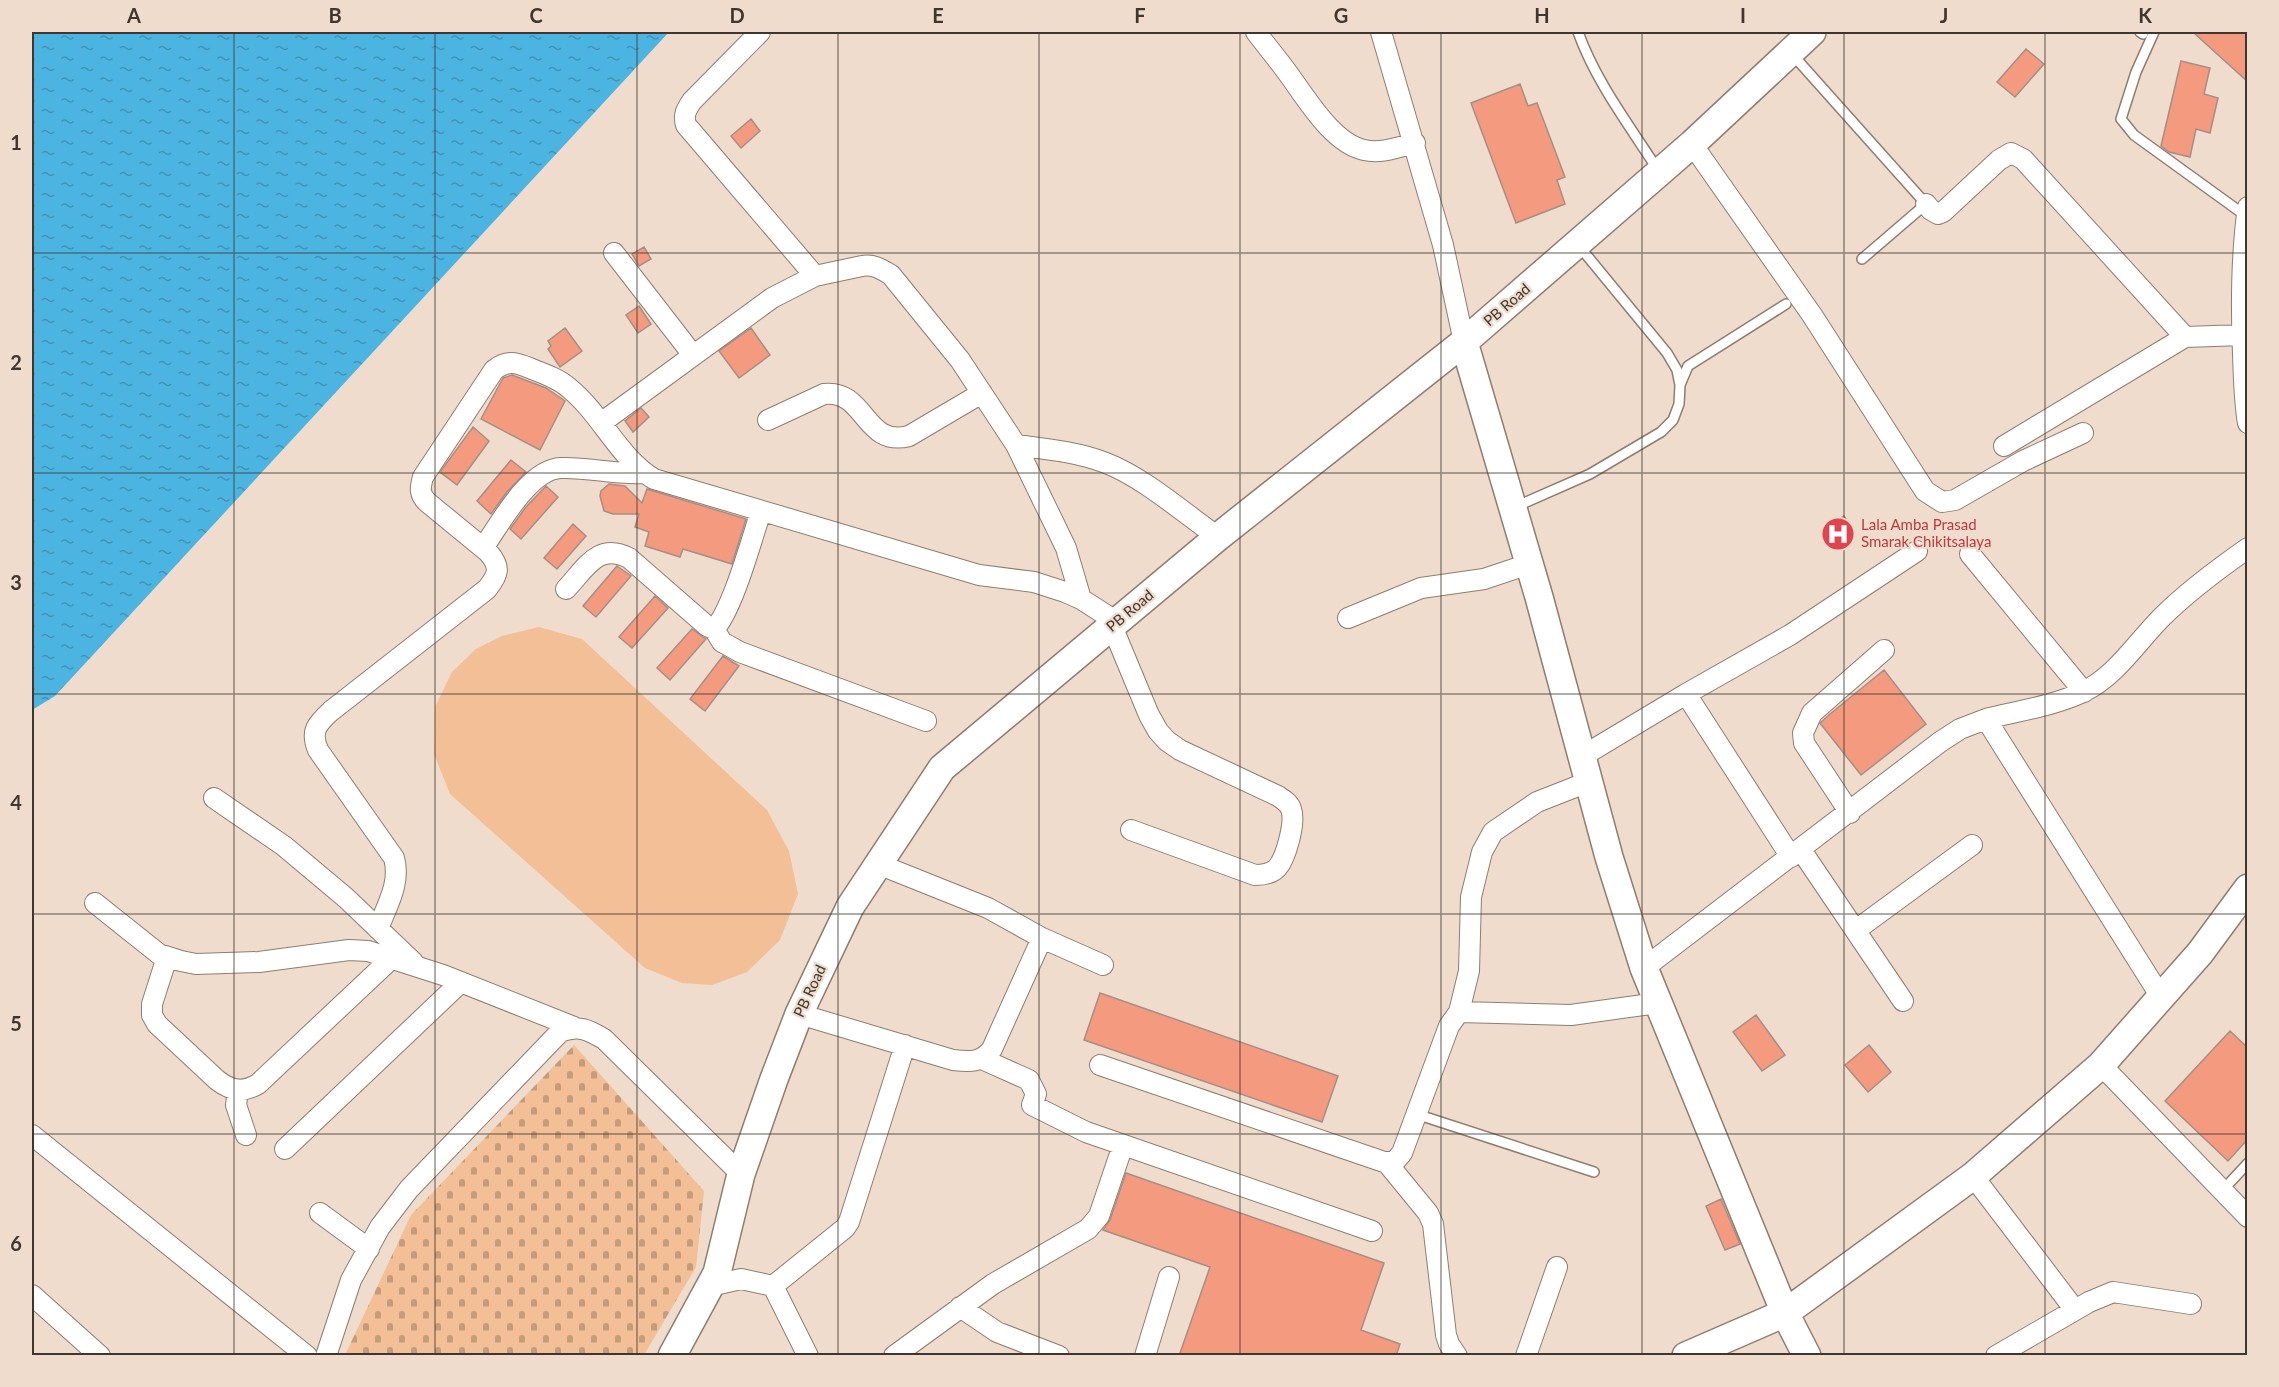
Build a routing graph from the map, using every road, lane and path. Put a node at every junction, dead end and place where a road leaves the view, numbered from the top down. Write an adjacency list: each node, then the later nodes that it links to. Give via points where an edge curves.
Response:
1 (760, 32): 16 (street, via 692,101 684,119)
2 (1256, 32): 8 (street, via 1315,111 1350,145 1377,152)
3 (1381, 32): 8 (street)
4 (1578, 32): 10 (lane, via 1607,93)
5 (1812, 32): 7 (street, PB Road)
6 (2154, 32): 12 (lane, via 2121,119 2134,135)
7 (1790, 52): 9 (street, PB Road); 11 (lane)
8 (1415, 143): 20 (street)
9 (1692, 144): 10 (street, PB Road); 27 (street, via 1812,315 1932,497 1942,502 1955,500 2023,461)
10 (1660, 172): 13 (street, PB Road)
11 (1926, 204): 15 (lane); 19 (street, via 1938,214 1944,212 1999,160 2011,153 2023,159)
12 (2247, 211): 18 (street, via 2242,243)
13 (1577, 244): 20 (street, PB Road); 22 (lane, via 1667,353)
14 (614, 253): 21 (street)
15 (1862, 260)
16 (815, 276): 21 (street, via 772,298); 23 (street, via 870,265 891,275)
17 (1786, 304): 22 (lane, via 1688,366)
18 (2242, 335): 19 (street); 26 (street)
19 (2185, 337): 29 (street)
20 (1464, 342): 31 (street); 33 (street, PB Road)
21 (693, 355): 25 (street)
22 (1680, 385): 31 (lane, via 1680,404 1673,420 1661,432 1590,474)
23 (982, 393): 24 (street, via 899,439 881,434 853,404 832,393); 28 (street)
24 (768, 420)
25 (601, 423): 30 (street); 35 (street, via 556,378 511,362 494,370 420,486 421,496 427,502)
26 (2247, 423)
27 (2083, 433)
28 (1016, 445): 33 (street, via 1107,463 1144,484); 40 (street, via 1066,548)
29 (2004, 446)
30 (644, 473): 32 (street); 35 (street, via 560,468 546,471 527,487)
31 (1513, 508): 38 (street)
32 (761, 511): 40 (street, via 979,575 1034,582); 43 (street, via 731,598)
33 (1218, 537): 42 (street, PB Road)
34 (2247, 548): 45 (street, via 2185,596 2121,664)
35 (483, 549): 58 (street, via 495,561 497,572 487,589 331,711 315,730 318,750 394,858 396,884)
36 (1917, 551): 46 (street, via 1790,635)
37 (1970, 554): 45 (street)
38 (1529, 564): 41 (street, via 1484,579 1421,588); 49 (street)
39 (566, 589): 43 (street, via 598,555 618,552)
40 (1081, 599): 42 (street)
41 (1348, 618)
42 (1114, 624): 52 (street, via 1158,731 1180,750 1278,796 1291,809 1293,819 1282,859 1271,873 1262,875); 55 (street, PB Road, via 942,768)
43 (714, 629): 48 (street, via 722,642 740,652)
44 (1884, 651): 51 (street, via 1812,713 1803,733 1804,743)
45 (2084, 692): 47 (street)
46 (1686, 694): 49 (street); 54 (street)
47 (1986, 719): 51 (street, via 1940,742); 67 (street)
48 (926, 721)
49 (1585, 770): 65 (street); 70 (street, via 1492,832 1482,852 1471,897 1469,971)
50 (214, 798): 58 (street, via 284,846)
51 (1850, 813): 54 (street)
52 (1131, 830)
53 (1972, 845): 59 (street)
54 (1796, 854): 59 (street); 65 (street)
55 (878, 864): 60 (street, via 988,908); 71 (street, PB Road, via 850,907)
56 (2247, 888): 67 (street, via 2200,953)
57 (95, 903): 61 (street, via 146,945)
58 (378, 928): 64 (street)
59 (1856, 930): 68 (street)
60 (1042, 938): 63 (street); 74 (street, via 992,1049)
61 (168, 957): 62 (street, via 196,964 259,962 349,950); 77 (street, via 152,1015 217,1080)
62 (392, 958): 64 (street); 77 (street, via 258,1084)
63 (1103, 965)
64 (417, 966): 66 (street)
65 (1644, 968): 69 (street)
66 (461, 982): 72 (street); 82 (street)
67 (2161, 997): 76 (street)
68 (1903, 1001)
69 (1658, 1003): 70 (street, via 1571,1015); 101 (street)
70 (1459, 1012): 78 (street, via 1449,1026)
71 (799, 1014): 73 (street); 86 (street, PB Road)
72 (574, 1027): 86 (street, via 604,1039); 92 (street, via 560,1032 409,1189 380,1227)
73 (905, 1045): 74 (street, via 968,1062); 96 (street, via 849,1222)
74 (982, 1059): 81 (street, via 1029,1080 1036,1094 1032,1105)
75 (1100, 1065): 84 (street)
76 (2101, 1065): 87 (street); 88 (street)
77 (238, 1090): 80 (street, via 236,1105)
78 (1416, 1114): 84 (street, via 1402,1153); 85 (lane)
79 (32, 1135): 103 (street)
80 (246, 1135)
81 (1123, 1145): 91 (street); 99 (street, via 1099,1216 1088,1229)
82 (285, 1149)
83 (2247, 1163): 88 (lane)
84 (1387, 1164): 110 (street, via 1433,1224 1446,1335)
85 (1594, 1172)
86 (741, 1174): 95 (street, PB Road, via 717,1273)
87 (1973, 1176): 100 (street); 101 (street)
88 (2222, 1191): 90 (street)
89 (320, 1212): 92 (street)
90 (2247, 1217)
91 (1372, 1231)
92 (369, 1249): 104 (street, via 351,1280)
93 (1557, 1267): 111 (street)
94 (1169, 1276): 109 (street)
95 (710, 1286): 96 (street, via 741,1279); 105 (street, PB Road)
96 (773, 1286): 106 (street)
97 (34, 1302): 102 (street)
98 (2191, 1304): 100 (street, via 2113,1292)
99 (960, 1307): 107 (street); 108 (street, via 997,1332)
100 (2075, 1310): 115 (street)
101 (1777, 1317): 112 (street); 113 (street); 114 (street)
102 (100, 1356)
103 (307, 1356)
104 (326, 1356)
105 (672, 1356)
106 (808, 1356)
107 (894, 1356)
108 (1059, 1356)
109 (1145, 1356)
110 (1457, 1356)
111 (1526, 1356)
112 (1686, 1356)
113 (1792, 1356)
114 (1807, 1356)
115 (1996, 1356)

